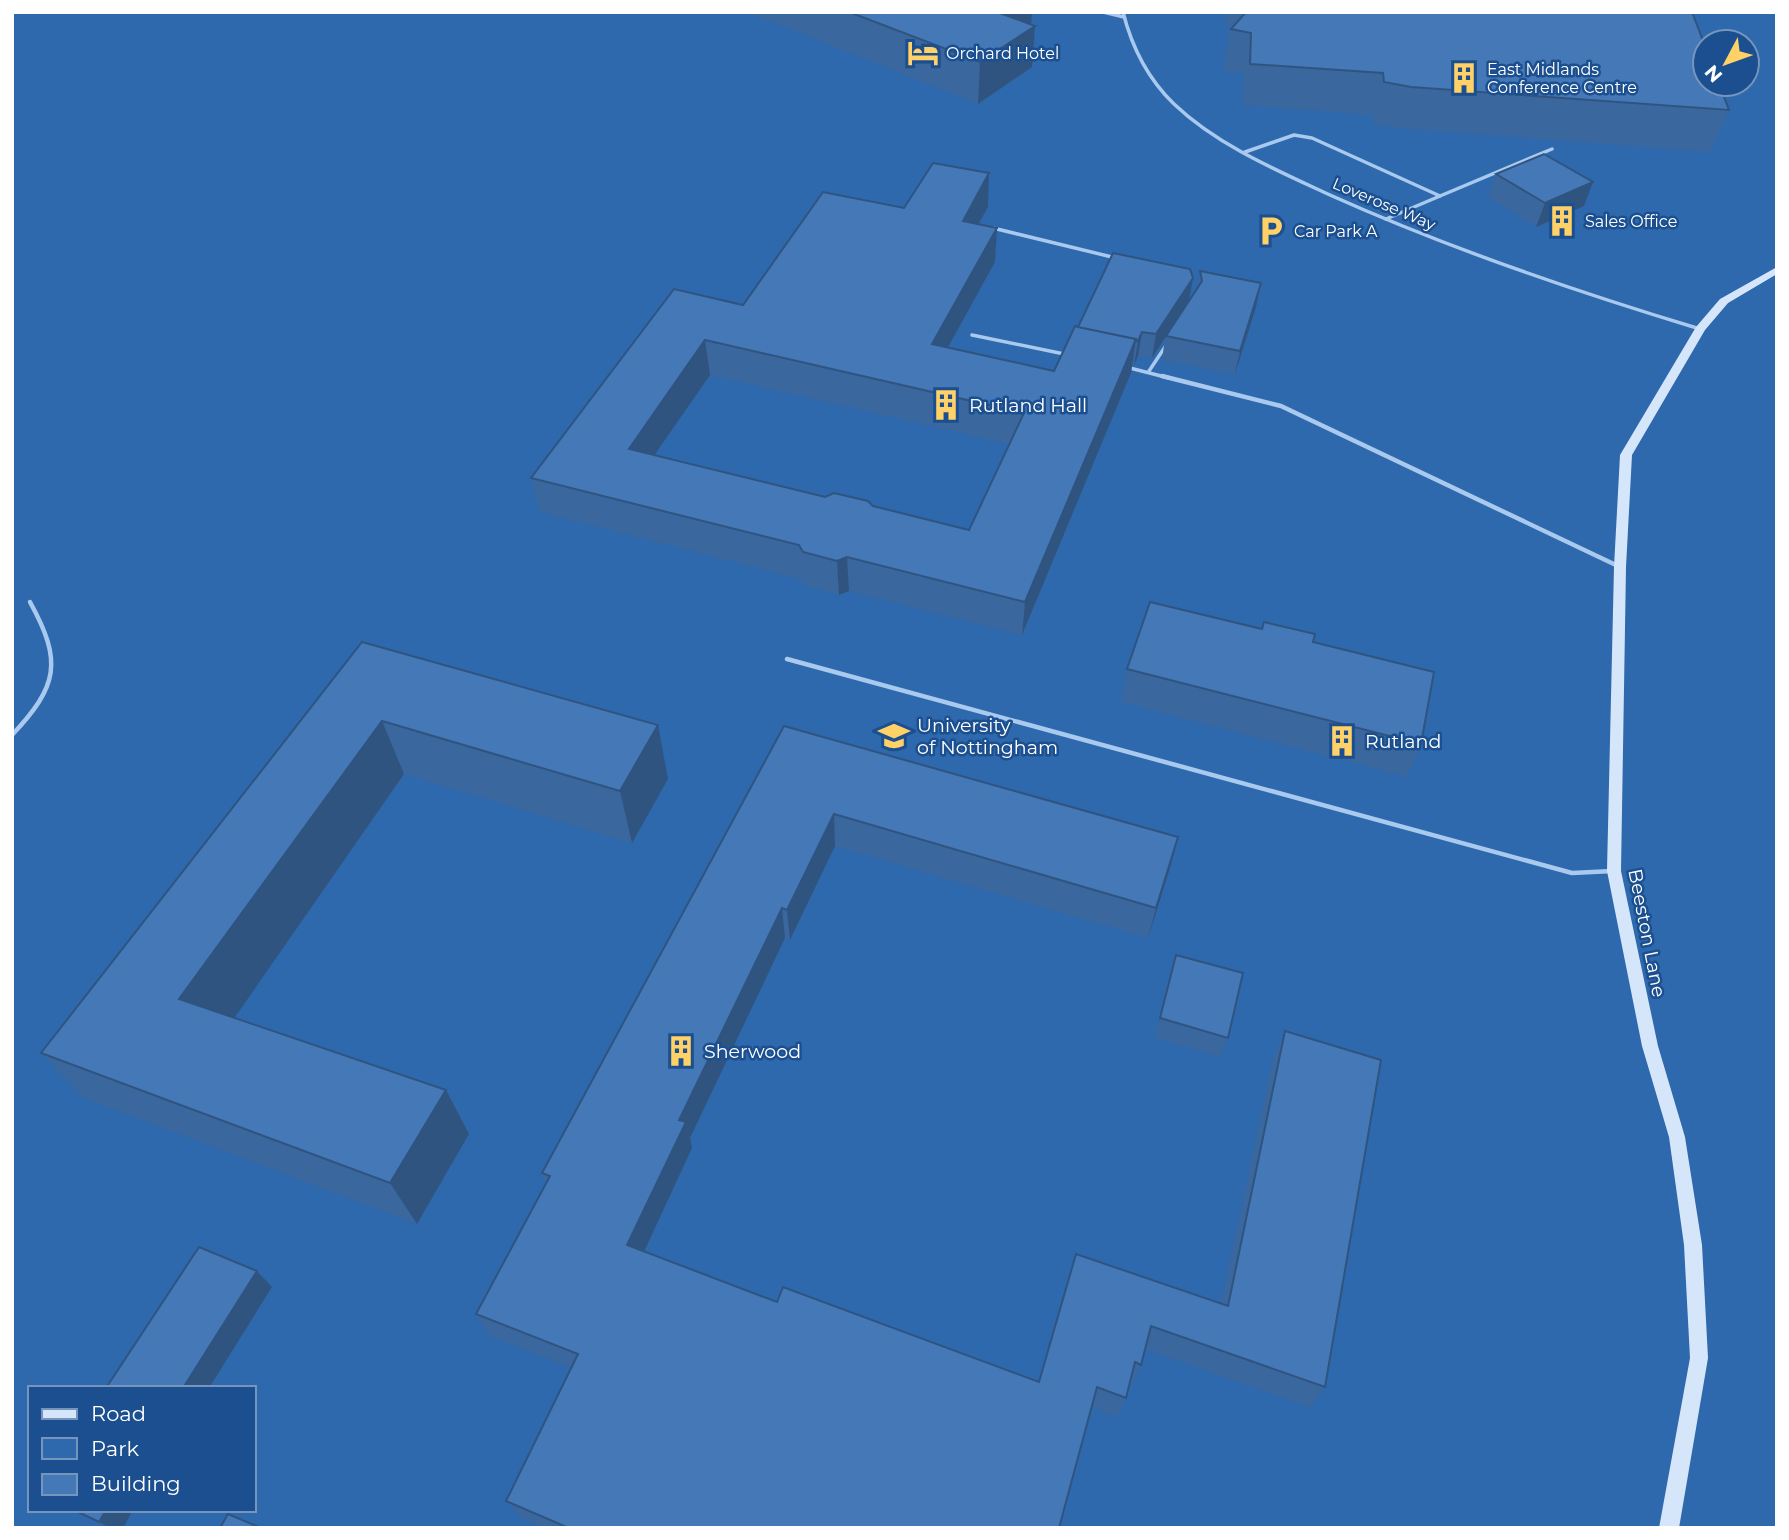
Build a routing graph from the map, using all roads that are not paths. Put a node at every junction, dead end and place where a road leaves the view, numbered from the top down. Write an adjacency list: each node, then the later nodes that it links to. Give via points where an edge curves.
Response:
1 (1103, 12): 2 (lane)
2 (1123, 15): 4 (lane, Loverose Way, via 1138,61 1160,89 1186,113)
3 (1552, 149): 5 (lane)
4 (1245, 152): 5 (lane, via 1294,135 1312,138); 6 (lane, Loverose Way)
5 (1440, 196): 6 (lane)
6 (1387, 219): 10 (lane, Loverose Way, via 1566,289)
7 (993, 228): 8 (lane)
8 (1126, 260)
9 (1777, 270): 10 (street, Beeston Lane, via 1724,302)
10 (1700, 329): 16 (street, Beeston Lane, via 1626,455)
11 (972, 335): 13 (lane)
12 (1171, 337): 15 (lane)
13 (1081, 358)
14 (1121, 366): 15 (lane)
15 (1149, 371): 16 (lane, via 1281,407)
16 (1620, 567): 20 (street, Beeston Lane)
17 (30, 602): 19 (lane, via 47,630 55,656 49,687)
18 (787, 659): 20 (lane, via 1572,873)
19 (12, 735)
20 (1614, 871): 21 (street, Beeston Lane, via 1650,1046 1677,1137 1693,1245 1699,1358)
21 (1669, 1528)

